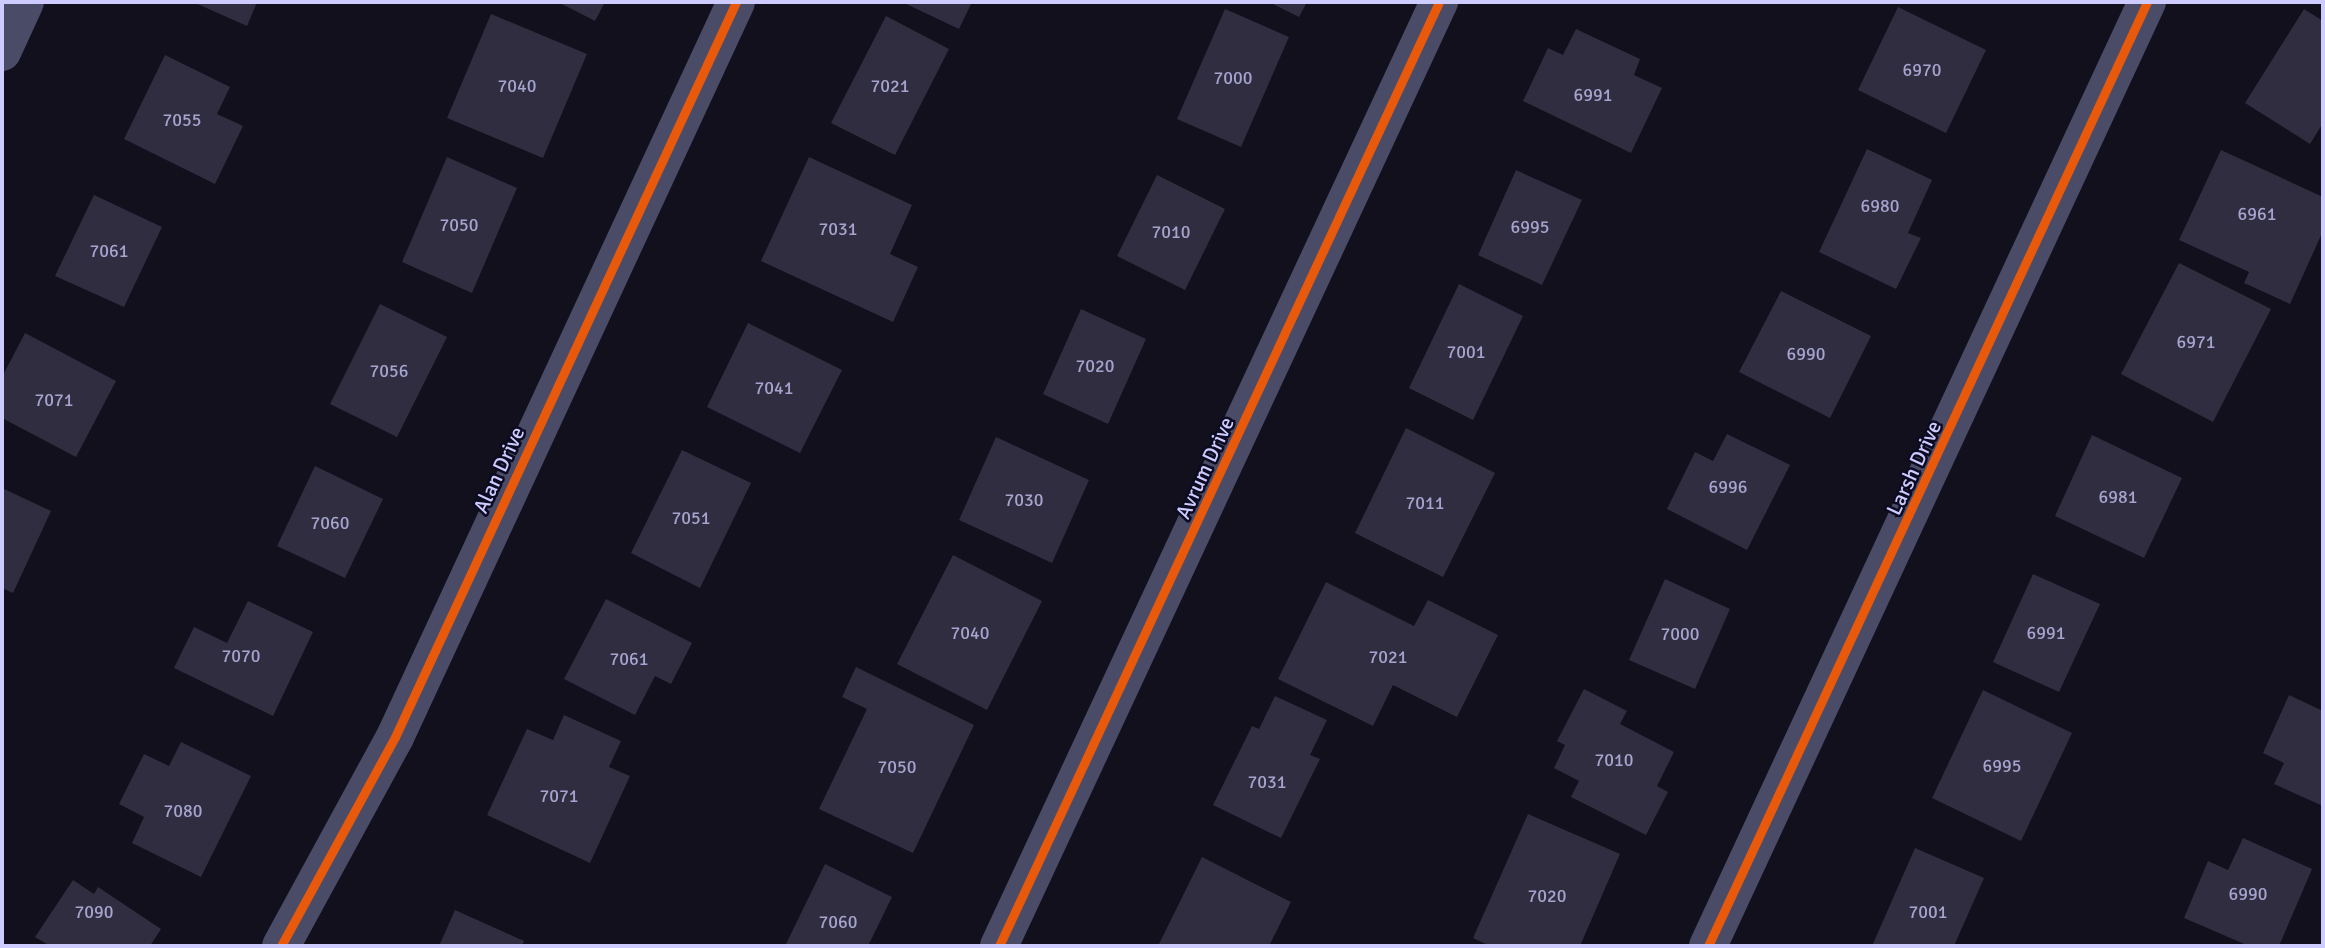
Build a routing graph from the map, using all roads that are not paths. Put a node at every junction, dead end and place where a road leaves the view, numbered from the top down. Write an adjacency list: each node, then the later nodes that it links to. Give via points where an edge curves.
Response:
1 (25, 2): 5 (street)
2 (736, 2): 6 (street, Alan Drive, via 395,737)
3 (1438, 2): 7 (street, Avrum Drive)
4 (2147, 2): 8 (street, Larsh Drive)
5 (2, 52)
6 (281, 946)
7 (999, 946)
8 (1709, 946)

